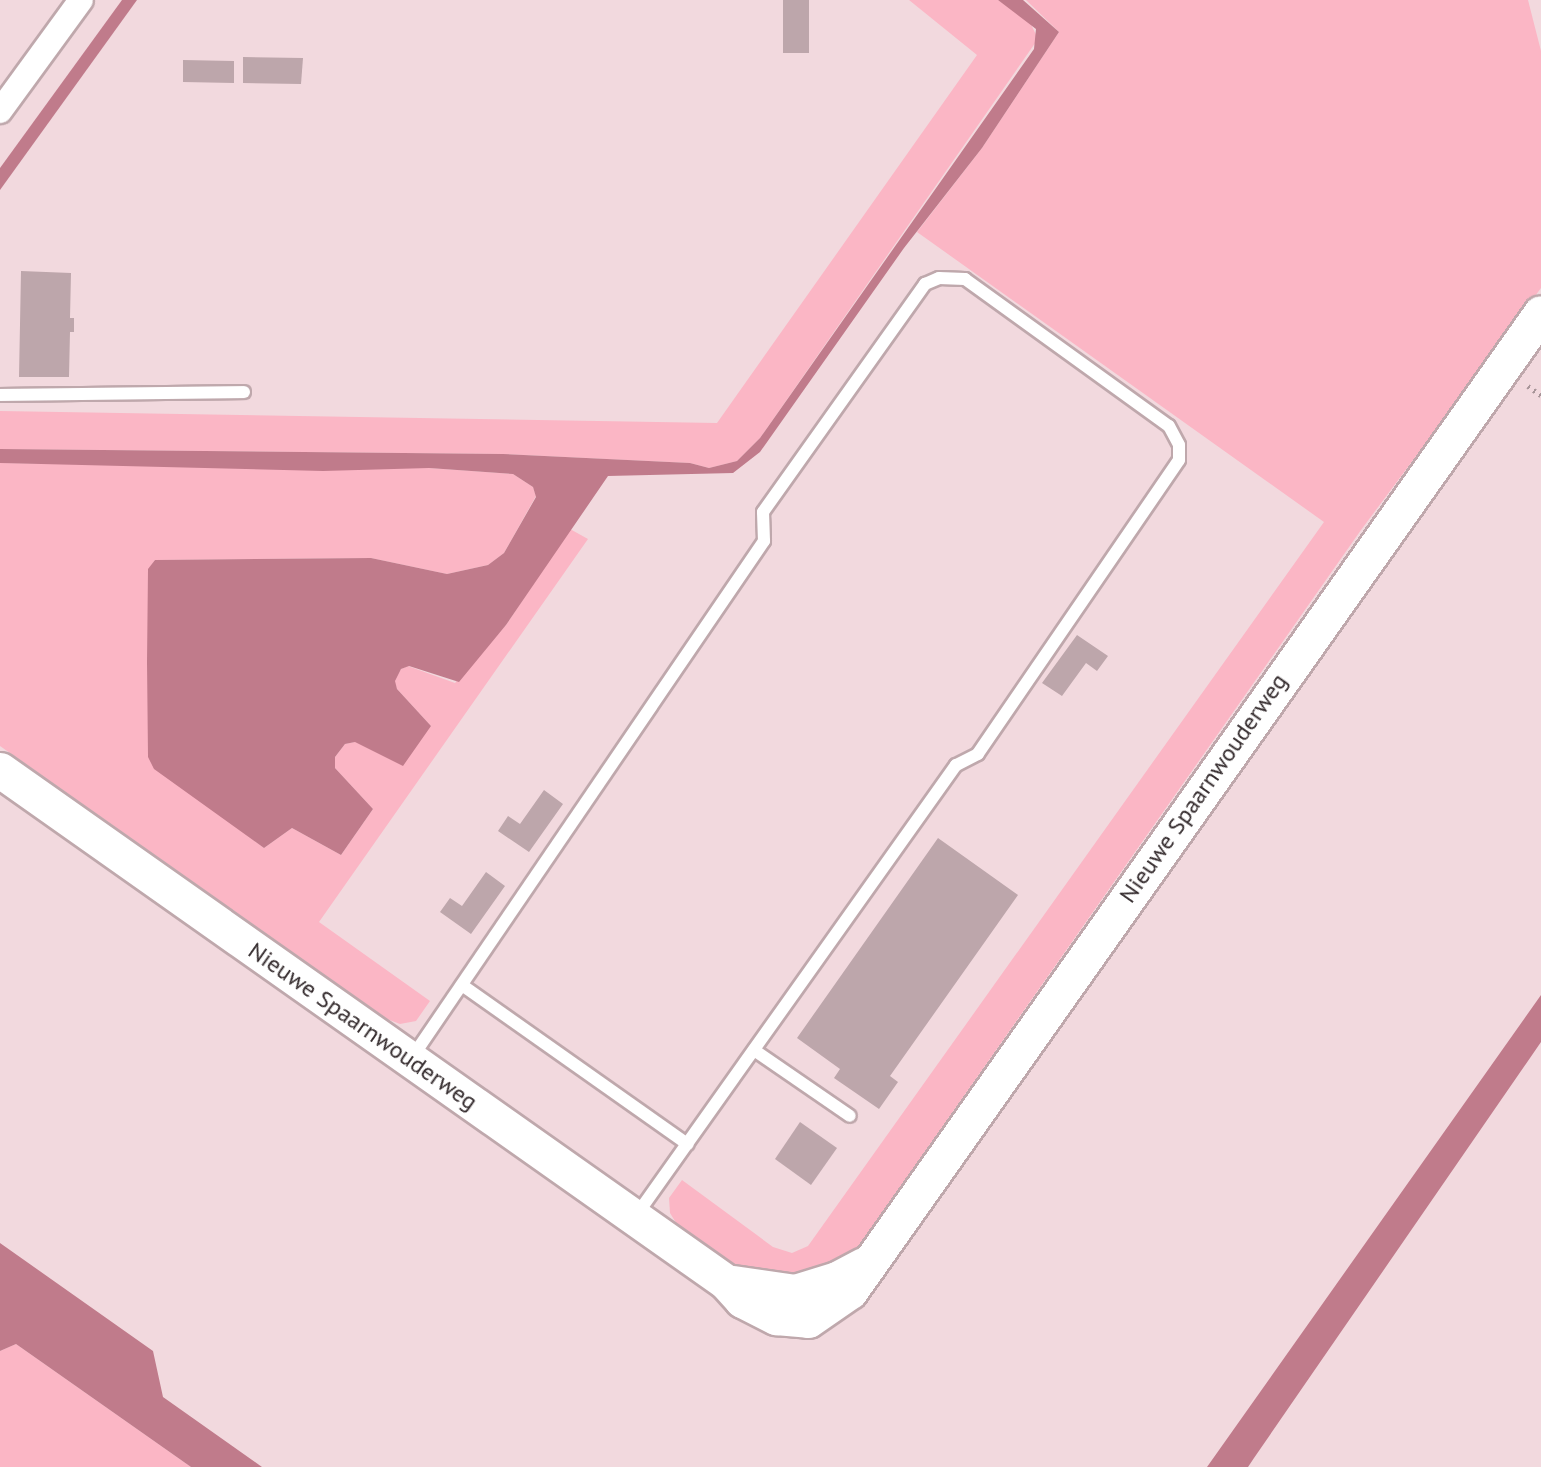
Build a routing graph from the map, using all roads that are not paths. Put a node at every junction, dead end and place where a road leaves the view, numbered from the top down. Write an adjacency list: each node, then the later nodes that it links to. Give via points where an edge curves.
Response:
1 (81, 0): 2 (street)
2 (0, 111)
3 (1541, 313): 12 (street, Nieuwe Spaarnwouderweg, via 866,1264 795,1292 726,1282)
4 (244, 392): 5 (lane)
5 (0, 395)
6 (0, 770): 9 (street, Nieuwe Spaarnwouderweg)
7 (462, 985): 8 (lane, via 764,541 763,512 909,306 925,284 939,278 965,279 1169,426 1180,445 1179,460 978,754 956,765); 9 (lane); 11 (lane)
8 (754, 1050): 10 (lane); 11 (lane)
9 (411, 1060): 12 (street, Nieuwe Spaarnwouderweg)
10 (850, 1116)
11 (687, 1144): 12 (lane)
12 (635, 1218)

